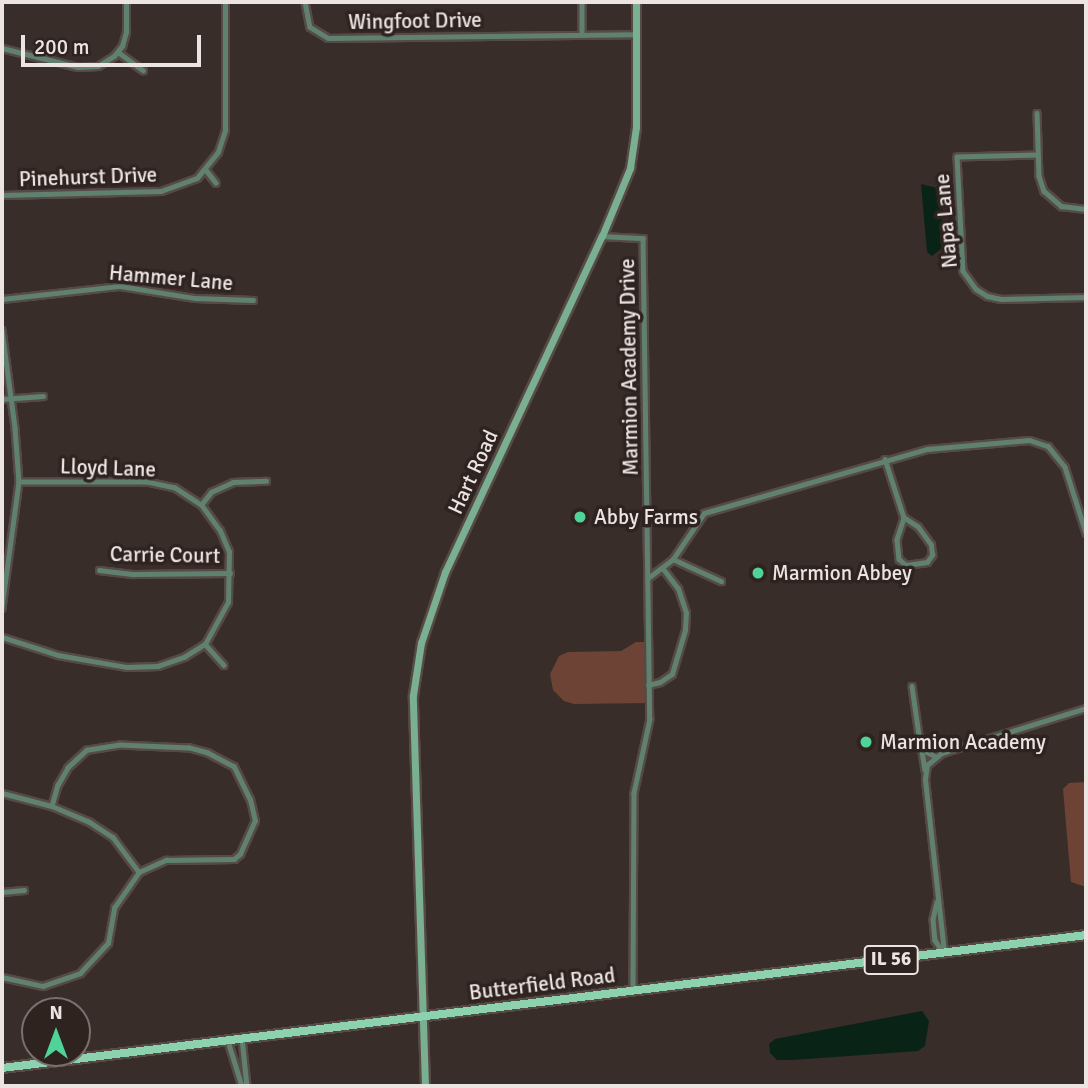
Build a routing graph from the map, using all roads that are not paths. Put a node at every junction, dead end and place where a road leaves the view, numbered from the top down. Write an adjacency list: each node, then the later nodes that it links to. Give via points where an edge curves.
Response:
1 (126, 2): 9 (street, via 126,32)
2 (225, 2): 13 (street, via 225,130)
3 (305, 2): 6 (street, Wingfoot Drive, via 310,27 328,38)
4 (582, 2): 6 (street)
5 (635, 2): 7 (street, Hart Road)
6 (582, 34): 7 (street, Wingfoot Drive)
7 (635, 34): 17 (street, Hart Road, via 635,149)
8 (2, 48): 9 (street, via 86,68 104,63)
9 (118, 52): 10 (street)
10 (143, 70)
11 (1037, 113): 12 (street)
12 (1038, 155): 16 (street, via 1039,176 1052,200 1068,209); 18 (street, Napa Lane, via 957,157 963,271 976,289 1000,299)
13 (206, 170): 14 (street); 15 (street, Pinehurst Drive, via 186,185 161,191)
14 (216, 183)
15 (2, 195)
16 (1086, 209)
17 (602, 236): 36 (street, Marmion Academy Drive, via 643,238); 58 (street, Hart Road, via 445,572 421,643 413,695)
18 (1086, 297)
19 (2, 299): 20 (street, Hammer Lane, via 120,286 195,298)
20 (253, 300)
21 (2, 330): 23 (street)
22 (43, 396): 23 (street)
23 (11, 397): 24 (street); 27 (street)
24 (2, 399)
25 (885, 459): 29 (street); 30 (street, via 942,448 1022,441 1042,444 1052,449 1065,467); 31 (street, via 704,513)
26 (266, 481): 28 (street, via 233,482 211,492)
27 (19, 482): 28 (street, Lloyd Lane, via 146,482 175,488); 33 (street)
28 (201, 505): 35 (street, via 220,531)
29 (904, 517): 29 (street, via 896,551 906,565 921,564 932,555 931,545)
30 (1086, 533)
31 (673, 558): 32 (street); 37 (street)
32 (662, 568): 36 (street); 42 (street, via 678,589 686,613 685,630 672,674)
33 (5, 569): 38 (street)
34 (99, 570): 35 (street, Carrie Court)
35 (231, 573): 40 (street, via 228,603)
36 (647, 578): 42 (street, Marmion Academy Drive)
37 (720, 581)
38 (2, 608)
39 (2, 637): 40 (street, via 58,655 127,667 158,666)
40 (205, 644): 41 (street)
41 (224, 665)
42 (648, 685): 57 (street, Marmion Academy Drive, via 649,719 634,793)
43 (912, 686): 45 (street)
44 (1086, 708): 46 (street)
45 (921, 749): 46 (street); 47 (street)
46 (936, 756): 47 (street)
47 (925, 770): 53 (street)
48 (2, 793): 49 (street)
49 (52, 806): 50 (street, via 113,837); 50 (street, via 68,768 95,748 189,748 234,767 255,816 240,854 231,860 166,860)
50 (139, 872): 56 (street, via 114,908 107,943 80,973 43,986)
51 (24, 890): 52 (street)
52 (2, 892)
53 (938, 897): 55 (street); 55 (street, via 935,940)
54 (1086, 935): 55 (main road, Butterfield Road / IL 56)
55 (944, 953): 57 (main road, Butterfield Road / IL 56)
56 (2, 977)
57 (634, 990): 58 (main road, Butterfield Road / IL 56)
58 (424, 1015): 59 (main road, Butterfield Road / IL 56); 63 (street, Hart Road)
59 (242, 1038): 60 (main road, Butterfield Road / IL 56); 62 (street)
60 (227, 1040): 61 (main road, Butterfield Road / IL 56); 62 (street)
61 (2, 1068)
62 (244, 1086)
63 (425, 1086)

